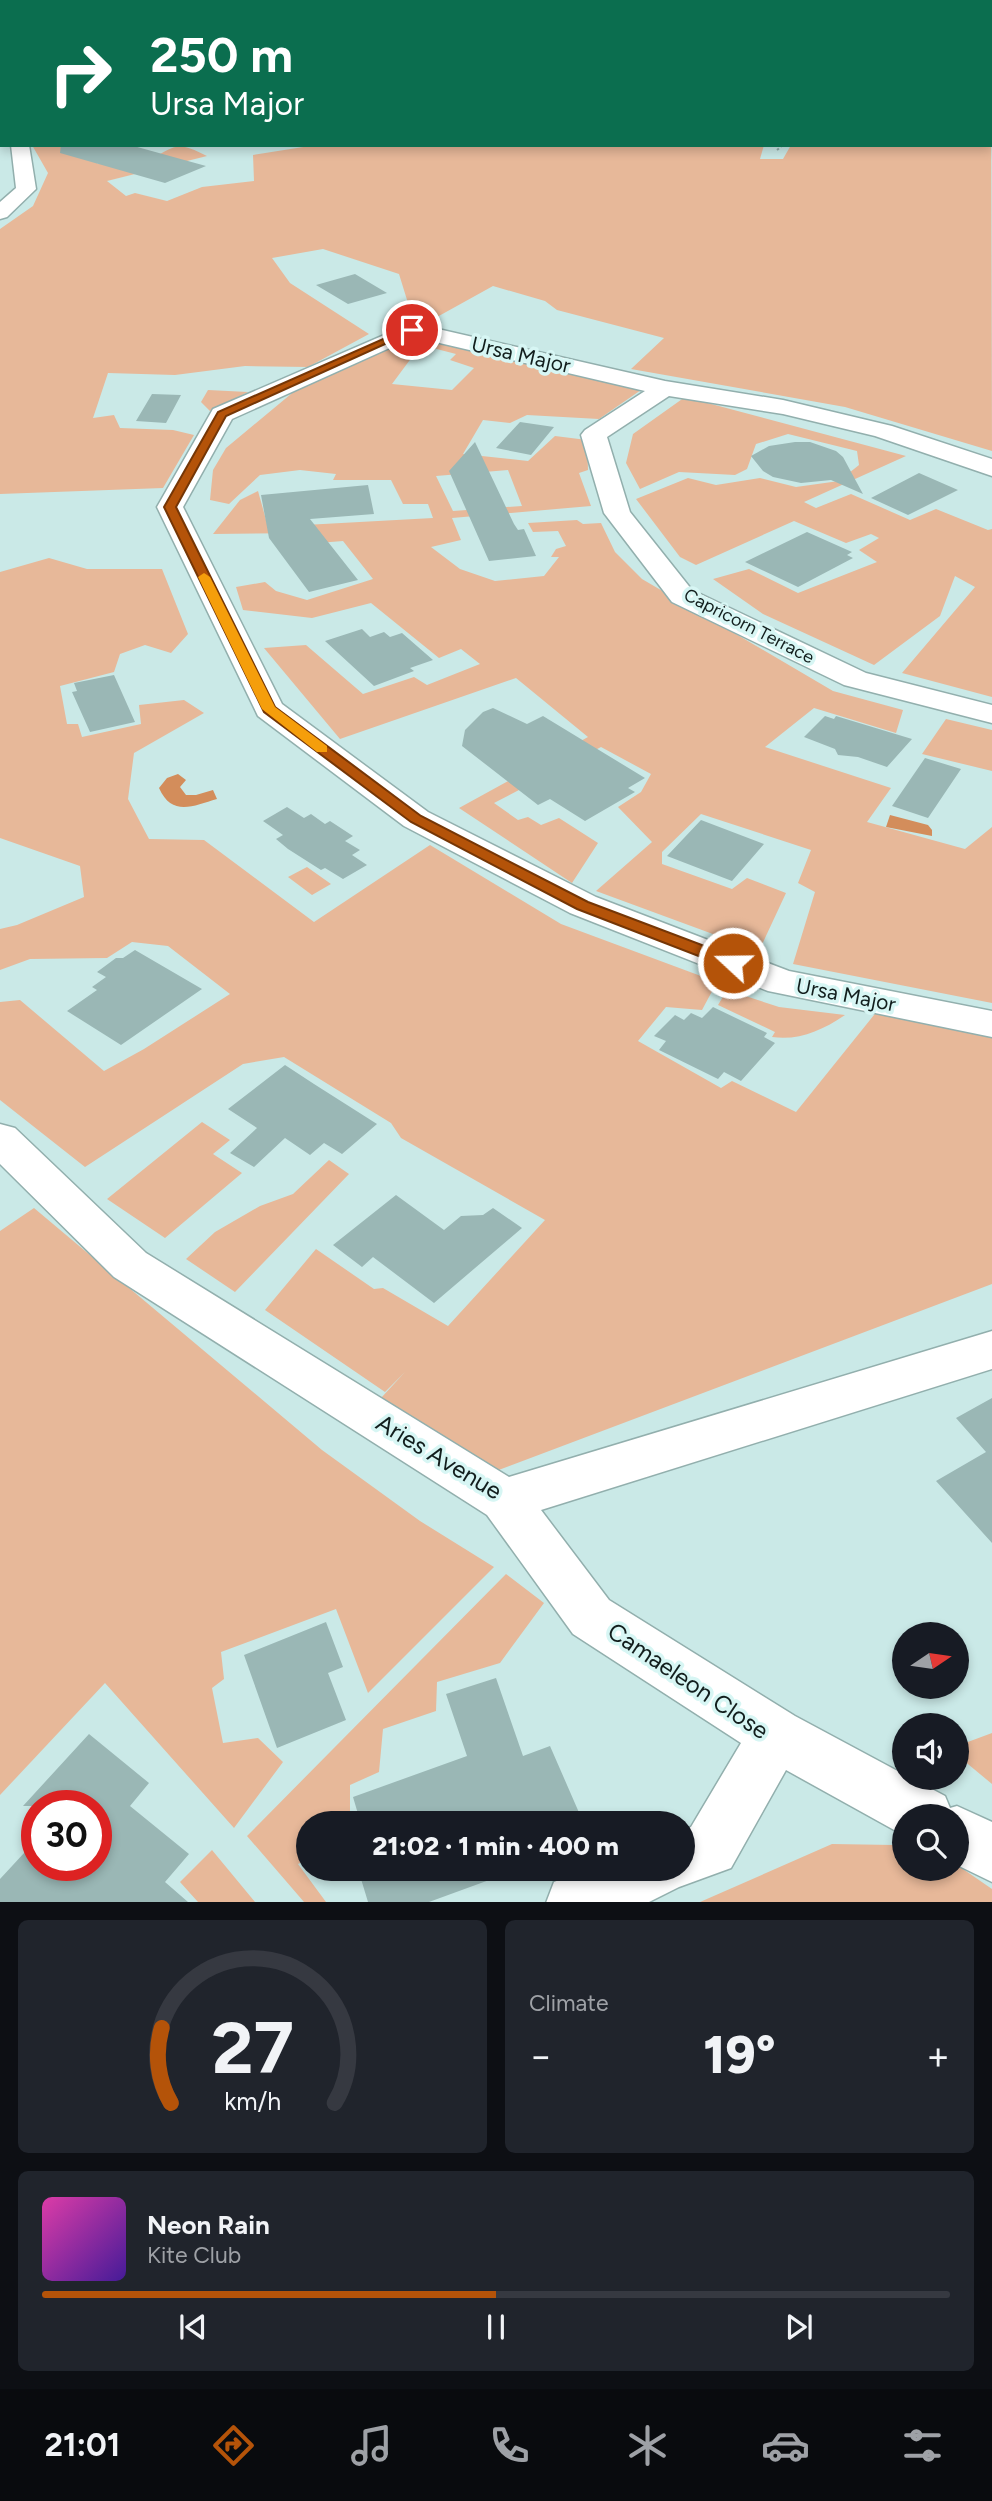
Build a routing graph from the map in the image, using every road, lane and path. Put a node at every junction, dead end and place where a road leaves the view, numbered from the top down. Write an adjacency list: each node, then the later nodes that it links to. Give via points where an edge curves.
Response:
1 (20, 147): 4 (street, via 26,189)
2 (781, 147): 3 (path)
3 (777, 150)
4 (0, 213)
5 (665, 388): 6 (street, Ursa Major, via 783,407 871,428); 7 (street, Capricorn Terrace, via 594,435 617,513 682,596 855,679); 8 (street, Ursa Major, via 412,330 222,414 170,507 269,709 416,819 583,905 781,982)
6 (992, 468)
7 (992, 714)
8 (992, 1024)
9 (0, 1139): 11 (street, Aries Avenue, via 130,1265)
10 (992, 1350): 11 (street, Aries Avenue)
11 (504, 1500): 12 (street, Camaeleon Close, via 591,1617)
12 (776, 1735): 13 (street); 16 (street, Camaeleon Close, via 711,1848)
13 (903, 1804)
14 (969, 1841): 15 (street)
15 (992, 1853)
16 (695, 1854)
17 (628, 1881): 18 (street)
18 (575, 1902)

